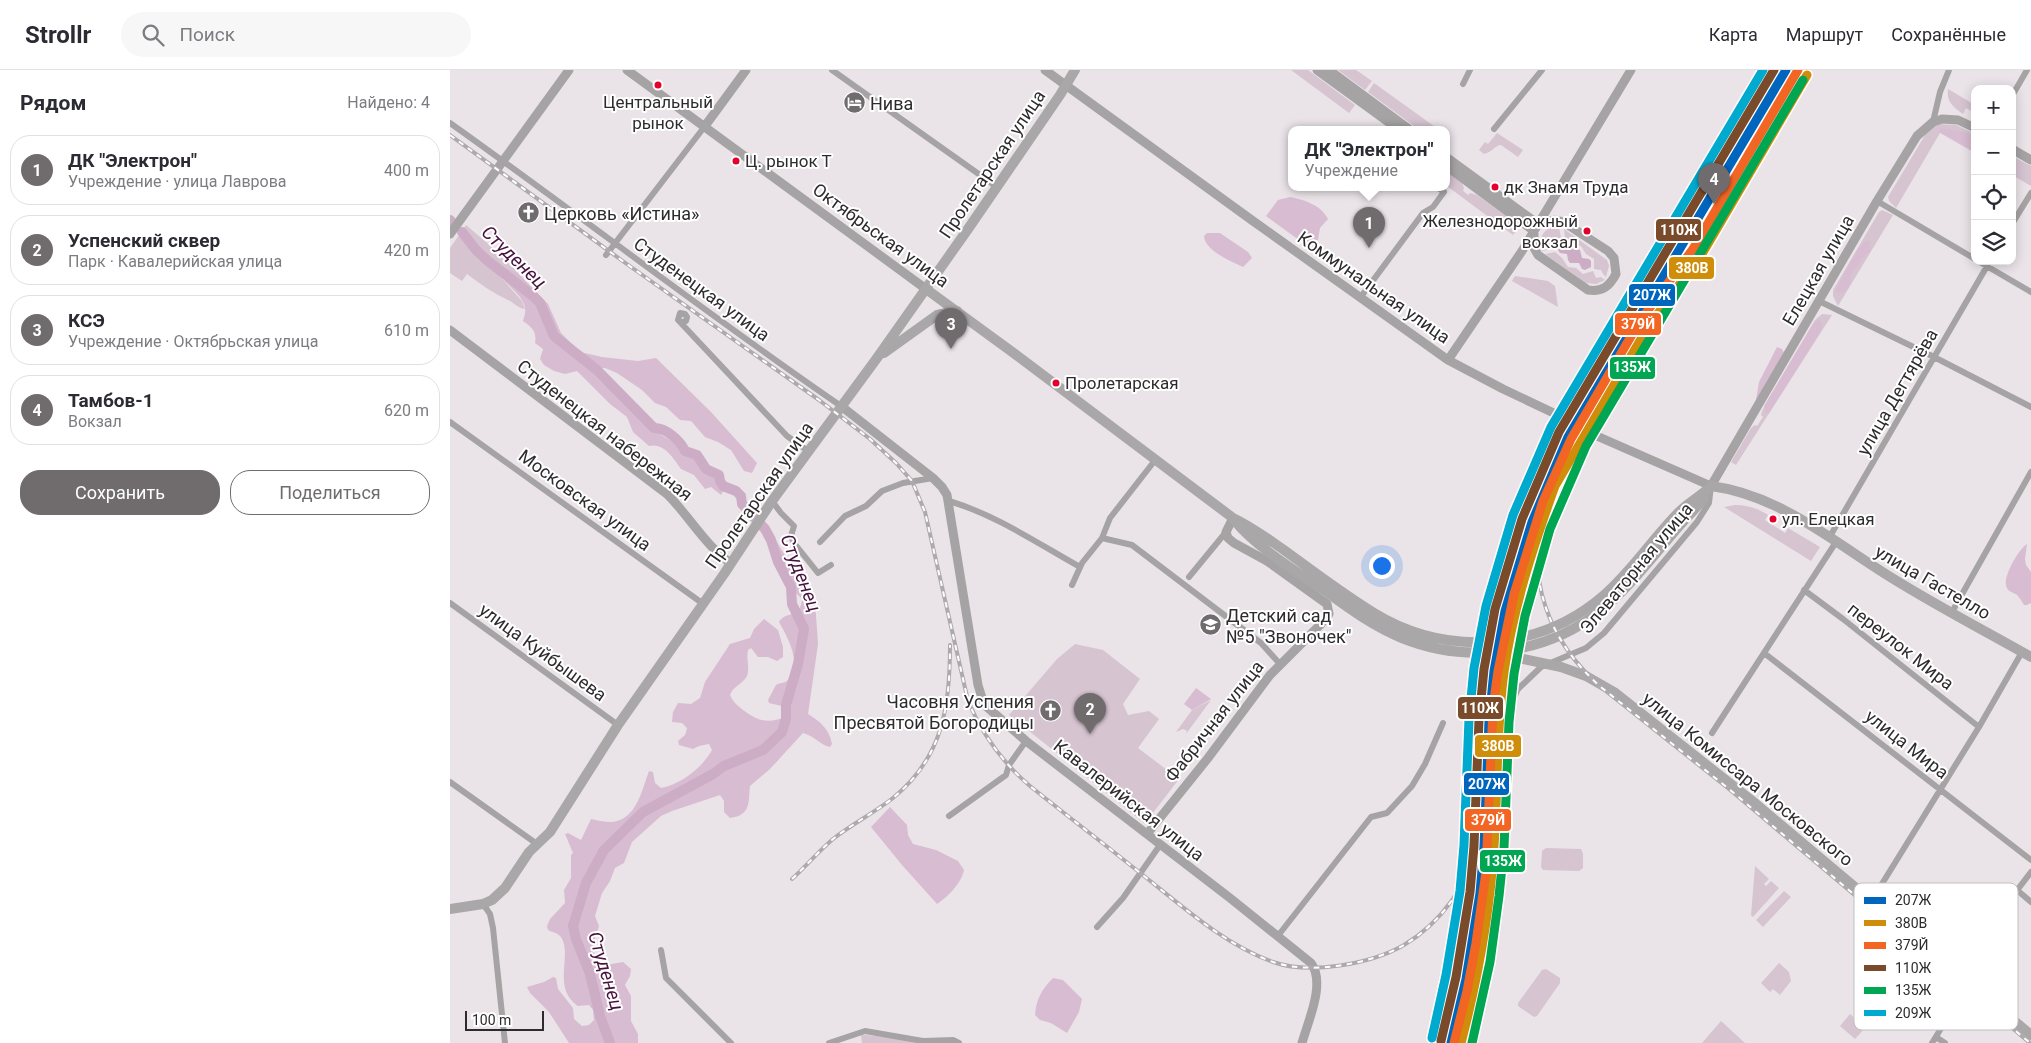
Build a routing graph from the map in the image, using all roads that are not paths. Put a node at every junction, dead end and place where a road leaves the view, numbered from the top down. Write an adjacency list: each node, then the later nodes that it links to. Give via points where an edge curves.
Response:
1 (569, 70): 27 (street)
2 (627, 70): 19 (street, Октябрьская улица)
3 (746, 70): 19 (street)
4 (832, 70): 29 (street)
5 (1045, 70): 14 (street, Коммунальная улица)
6 (1075, 70): 14 (main road, Пролетарская улица)
7 (1317, 70): 20 (street)
8 (1329, 70): 21 (street)
9 (1470, 70): 15 (street)
10 (1542, 70): 23 (street)
11 (1631, 70): 33 (street)
12 (1949, 70): 17 (street)
13 (2027, 70): 16 (street)
14 (1065, 84): 29 (main road, Пролетарская улица); 47 (street, Коммунальная улица)
15 (1463, 84)
16 (2016, 89)
17 (1933, 122): 22 (street, via 1949,119); 32 (street, Елецкая улица, via 1917,136)
18 (450, 124): 27 (street, Студенецкая улица)
19 (705, 126): 38 (street); 45 (street, Октябрьская улица)
20 (1394, 126)
21 (1405, 126)
22 (1971, 126)
23 (1494, 129)
24 (2016, 152): 26 (street)
25 (1450, 160): 36 (street)
26 (2031, 160)
27 (503, 161): 37 (street); 38 (street, Студенецкая улица)
28 (1450, 168): 36 (street)
29 (996, 187): 45 (main road, Пролетарская улица)
30 (1443, 191): 47 (street)
31 (2031, 193): 35 (street)
32 (1877, 202): 42 (street); 48 (street, Елецкая улица)
33 (1548, 206): 34 (street); 36 (street)
34 (1559, 220): 36 (street); 41 (street, via 1614,258 1616,274 1612,282 1598,291 1588,290)
35 (2014, 220)
36 (1536, 228): 39 (street); 41 (street, via 1534,248)
37 (450, 234)
38 (616, 244): 40 (street); 55 (street, Студенецкая улица, via 758,350)
39 (1522, 251): 41 (street); 54 (street)
40 (606, 255)
41 (1538, 255)
42 (1971, 257)
43 (1988, 265): 52 (street, улица Дегтярёва)
44 (1990, 265): 46 (street)
45 (926, 289): 49 (main road, Октябрьская улица); 53 (main road, Пролетарская улица)
46 (2031, 292)
47 (1360, 298): 54 (street, Коммунальная улица)
48 (1819, 301): 52 (street); 62 (street, Елецкая улица)
49 (957, 311): 53 (main road, via 937,315); 59 (main road, Октябрьская улица)
50 (680, 322): 58 (street, via 787,436)
51 (450, 330): 72 (street, Студенецкая набережная, via 668,495 714,549)
52 (1934, 357): 56 (street); 69 (street, улица Дегтярёва)
53 (877, 358): 55 (main road, Пролетарская улица)
54 (1448, 360): 62 (street, Коммунальная улица, via 1590,433)
55 (841, 406): 58 (main road, Пролетарская улица); 61 (street, Кавалерийская улица)
56 (2031, 407)
57 (450, 422): 79 (street, Московская улица)
58 (808, 451): 64 (main road, Пролетарская улица)
59 (1156, 459): 65 (main road, Октябрьская улица); 68 (street, via 1110,518)
60 (2031, 472): 80 (street)
61 (932, 478): 63 (street, Кавалерийская улица, via 942,487); 70 (street, via 882,491 866,506 844,516)
62 (1711, 486): 69 (main road, улица Гастелло, via 1765,500); 71 (main road, via 1703,499); 116 (street, Элеваторная улица, via 1709,502 1697,522 1604,633 1586,648 1540,667 1518,689 1504,715 1501,731 1502,824 1495,928)
63 (949, 502): 74 (street, via 1003,522); 89 (street, Кавалерийская улица, via 980,694 993,715)
64 (772, 503): 72 (main road, Пролетарская улица); 73 (street, via 794,526 791,536 794,543 818,573)
65 (1233, 518): 66 (street); 67 (main road, Октябрьская улица)
66 (1226, 532): 75 (street); 84 (street, Фабричная улица, via 1230,541 1267,561 1327,604 1327,617)
67 (1257, 536): 71 (main road, via 1394,624 1432,638 1462,642 1514,640 1563,623 1604,595); 81 (main road, via 1347,608 1388,632 1413,643 1444,650)
68 (1102, 538): 74 (street); 84 (street, via 1132,545 1260,643)
69 (1832, 540): 77 (street, улица Дегтярёва); 80 (main road, улица Гастелло)
70 (820, 542)
71 (1643, 561): 81 (main road, via 1609,604 1576,627 1524,648)
72 (731, 563): 79 (main road, Пролетарская улица)
73 (831, 565)
74 (1080, 567): 76 (street)
75 (1189, 577)
76 (1072, 585)
77 (1804, 590): 82 (street, улица Дегтярёва); 87 (street, переулок Мира)
78 (450, 603): 86 (street, улица Куйбышева)
79 (702, 603): 86 (main road, Пролетарская улица)
80 (1952, 612): 83 (main road, улица Гастелло)
81 (1490, 652): 99 (main road, улица Комиссара Московского, via 1561,666 1598,682 1697,756)
82 (1764, 653): 88 (street, улица Дегтярёва); 91 (street, улица Мира)
83 (2027, 654): 87 (street)
84 (1280, 664): 93 (street, Фабричная улица)
85 (1442, 723): 106 (street, via 1412,786 1387,813 1370,817)
86 (618, 725): 94 (main road, Пролетарская улица, via 550,832)
87 (1979, 727): 91 (street)
88 (1712, 733)
89 (1026, 741): 92 (street, via 1008,765 1006,775); 93 (street, Кавалерийская улица)
90 (450, 782): 94 (street)
91 (1941, 790): 96 (street, улица Мира); 98 (street)
92 (949, 816)
93 (1146, 834): 95 (street, Кавалерийская улица)
94 (537, 844): 103 (main road, Пролетарская улица, via 505,888)
95 (1160, 845): 105 (street, via 1123,898); 106 (street, Кавалерийская улица)
96 (2031, 860)
97 (2031, 872): 100 (street)
98 (1883, 883)
99 (1854, 885)
100 (2018, 889)
101 (2018, 891): 102 (street)
102 (2031, 902)
103 (483, 904): 104 (main road, Пролетарская улица); 111 (street, via 490,914 493,928)
104 (450, 910)
105 (1097, 927)
106 (1277, 937): 115 (street, Кавалерийская улица, via 1311,963 1317,974 1317,989)
107 (661, 950): 112 (street, via 666,978)
108 (2018, 1023): 109 (main road, улица Комиссара Московского)
109 (2031, 1034)
110 (1934, 1040): 117 (street)
111 (505, 1043)
112 (731, 1043)
113 (829, 1043): 114 (street, via 865,1031 923,1041 953,1040)
114 (959, 1043)
115 (1302, 1043)
116 (1475, 1043)
117 (1945, 1043)

